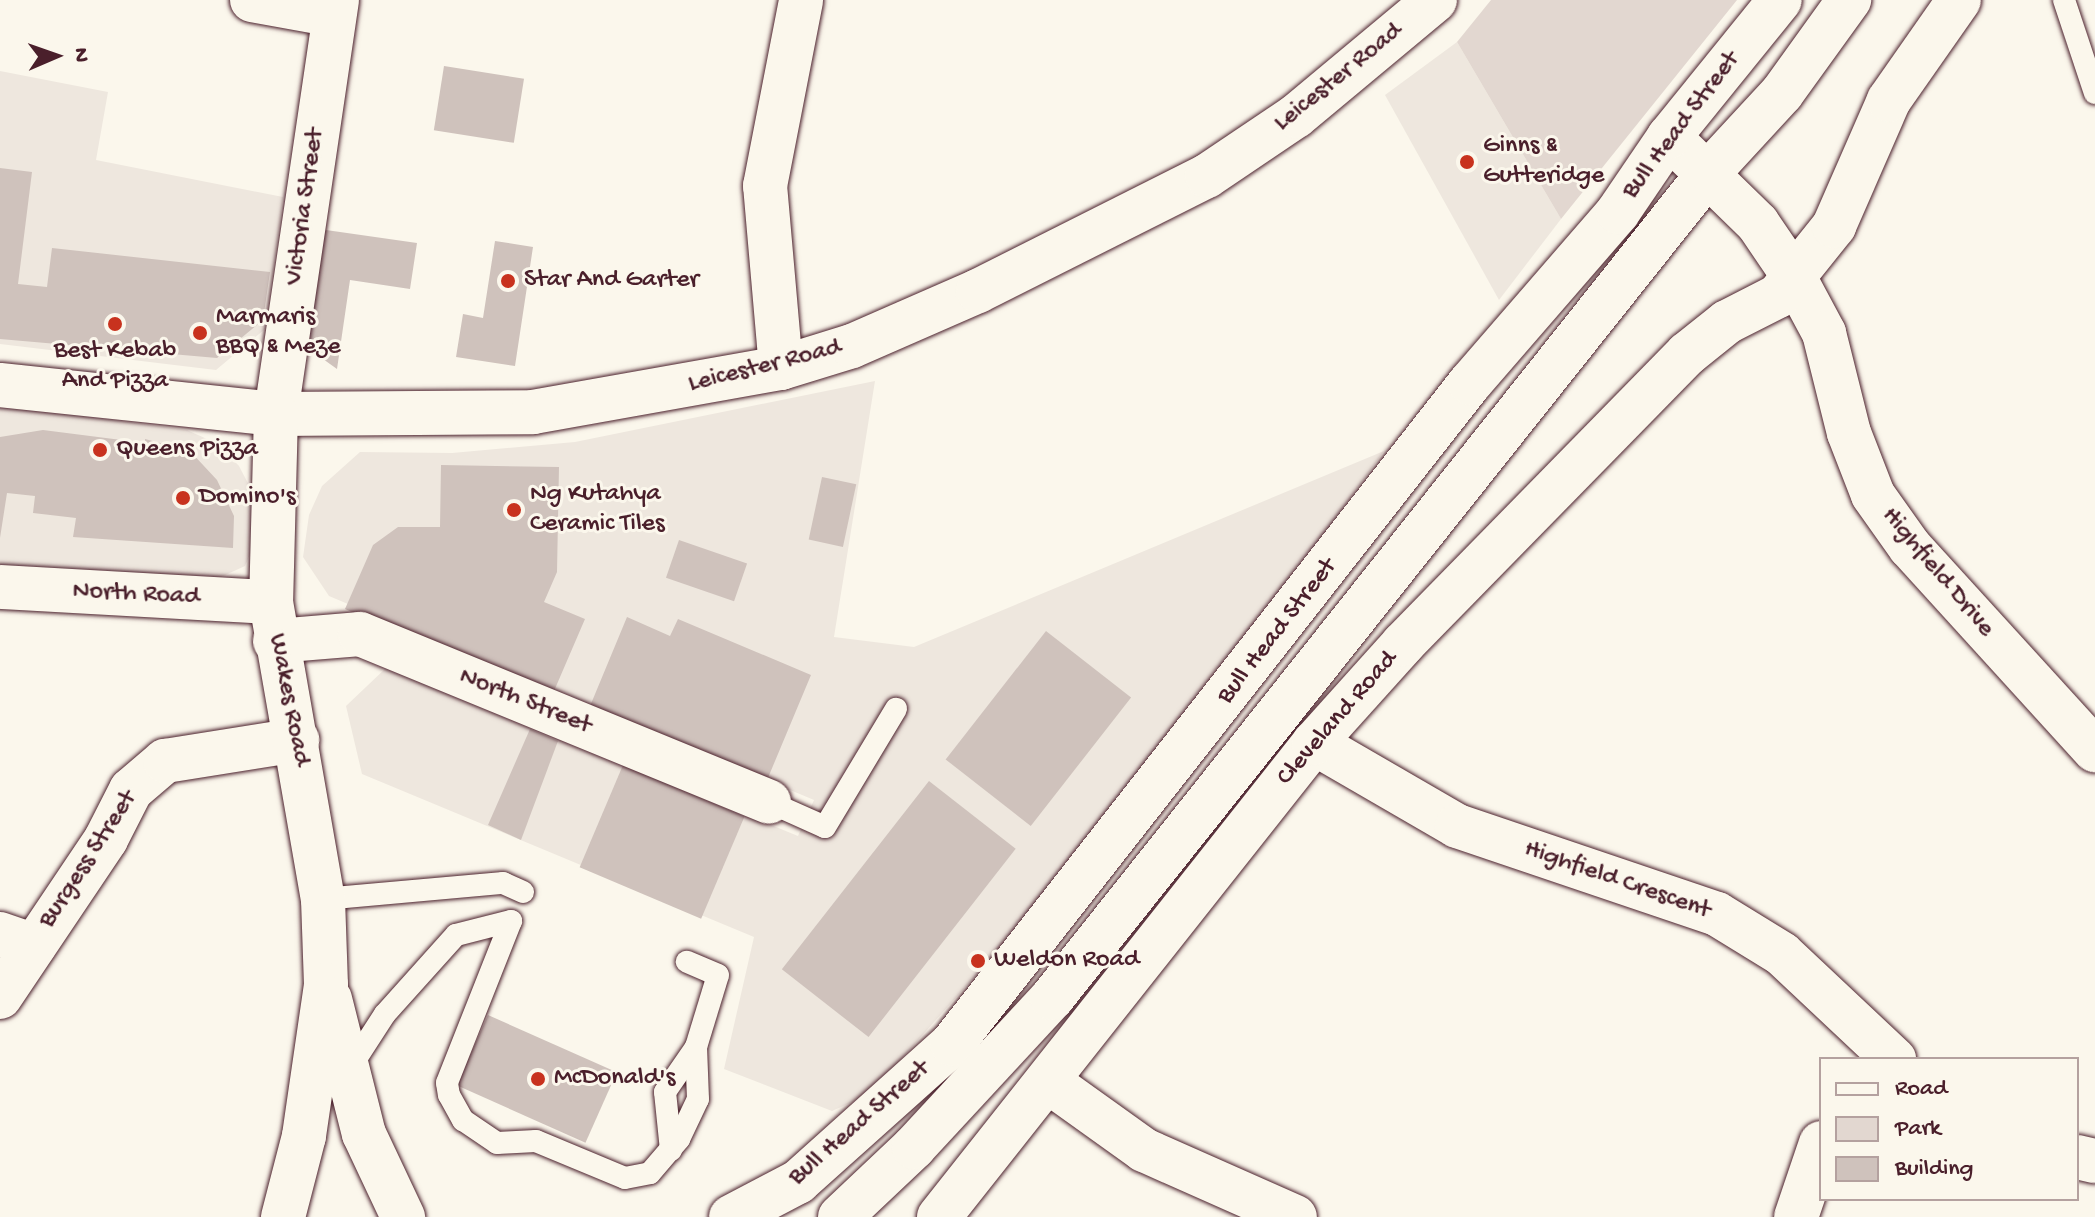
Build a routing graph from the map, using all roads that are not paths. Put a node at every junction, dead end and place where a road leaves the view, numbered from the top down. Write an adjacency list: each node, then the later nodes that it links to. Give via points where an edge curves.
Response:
1 (252, 0): 8 (street)
2 (801, 0): 13 (street, via 765,186)
3 (1435, 0): 13 (street, Leicester Road, via 1296,116 1207,176 978,291 852,346)
4 (1780, 0): 10 (street, Bull Head Street)
5 (1849, 0): 11 (street, Bull Head Street, via 1782,93)
6 (1959, 0): 12 (street, via 1889,100 1834,226)
7 (2064, 0): 9 (lane)
8 (336, 8): 15 (street, Victoria Street)
9 (2095, 93)
10 (1669, 137): 11 (street, Highfield Drive); 37 (street, Bull Head Street, via 1618,212 1470,383 952,1044 798,1182)
11 (1710, 171): 12 (street, Highfield Drive, via 1758,224); 38 (street, Bull Head Street, via 1052,998 914,1147)
12 (1794, 277): 20 (street, Cleveland Road, via 1778,296 1727,322 1687,354 1477,564); 21 (street, Highfield Drive, via 1824,333 1849,433 1873,495 1910,547)
13 (781, 368): 15 (street, Leicester Road, via 533,412)
14 (0, 385): 15 (street, Leicester Road)
15 (276, 414): 17 (street, Wakes Road)
16 (0, 587): 17 (street, North Road)
17 (273, 621): 19 (street, Wakes Road); 22 (street, North Street, via 360,634)
18 (896, 709): 22 (lane, via 825,827)
19 (297, 740): 24 (street, Wakes Road); 25 (street, Burgess Street, via 165,761 131,790 106,839)
20 (1314, 743): 30 (street, Highfield Crescent, via 1457,826 1717,914 1782,954); 32 (street, Cleveland Road)
21 (2095, 750)
22 (769, 802)
23 (523, 892): 24 (lane, via 503,883)
24 (323, 899): 27 (street, Wakes Road)
25 (17, 940): 28 (street, Burgess Street)
26 (687, 962): 29 (lane, via 718,975)
27 (326, 985): 31 (street, Wakes Road); 35 (street, Wakes Road, via 304,1136)
28 (0, 997)
29 (696, 1047): 34 (lane, via 698,1099); 34 (lane, via 665,1092)
30 (1873, 1052)
31 (350, 1069): 34 (lane, via 385,1014 456,935 511,921 447,1083 463,1120 497,1143 536,1141 625,1178 650,1173); 36 (street, Wakes Road, via 371,1156)
32 (1049, 1082): 39 (street, Cleveland Road); 40 (street, via 1144,1150)
33 (1819, 1149): 41 (street)
34 (671, 1150)
35 (283, 1217)
36 (403, 1217)
37 (731, 1217)
38 (840, 1217)
39 (939, 1217)
40 (1295, 1217)
41 (1796, 1217)

